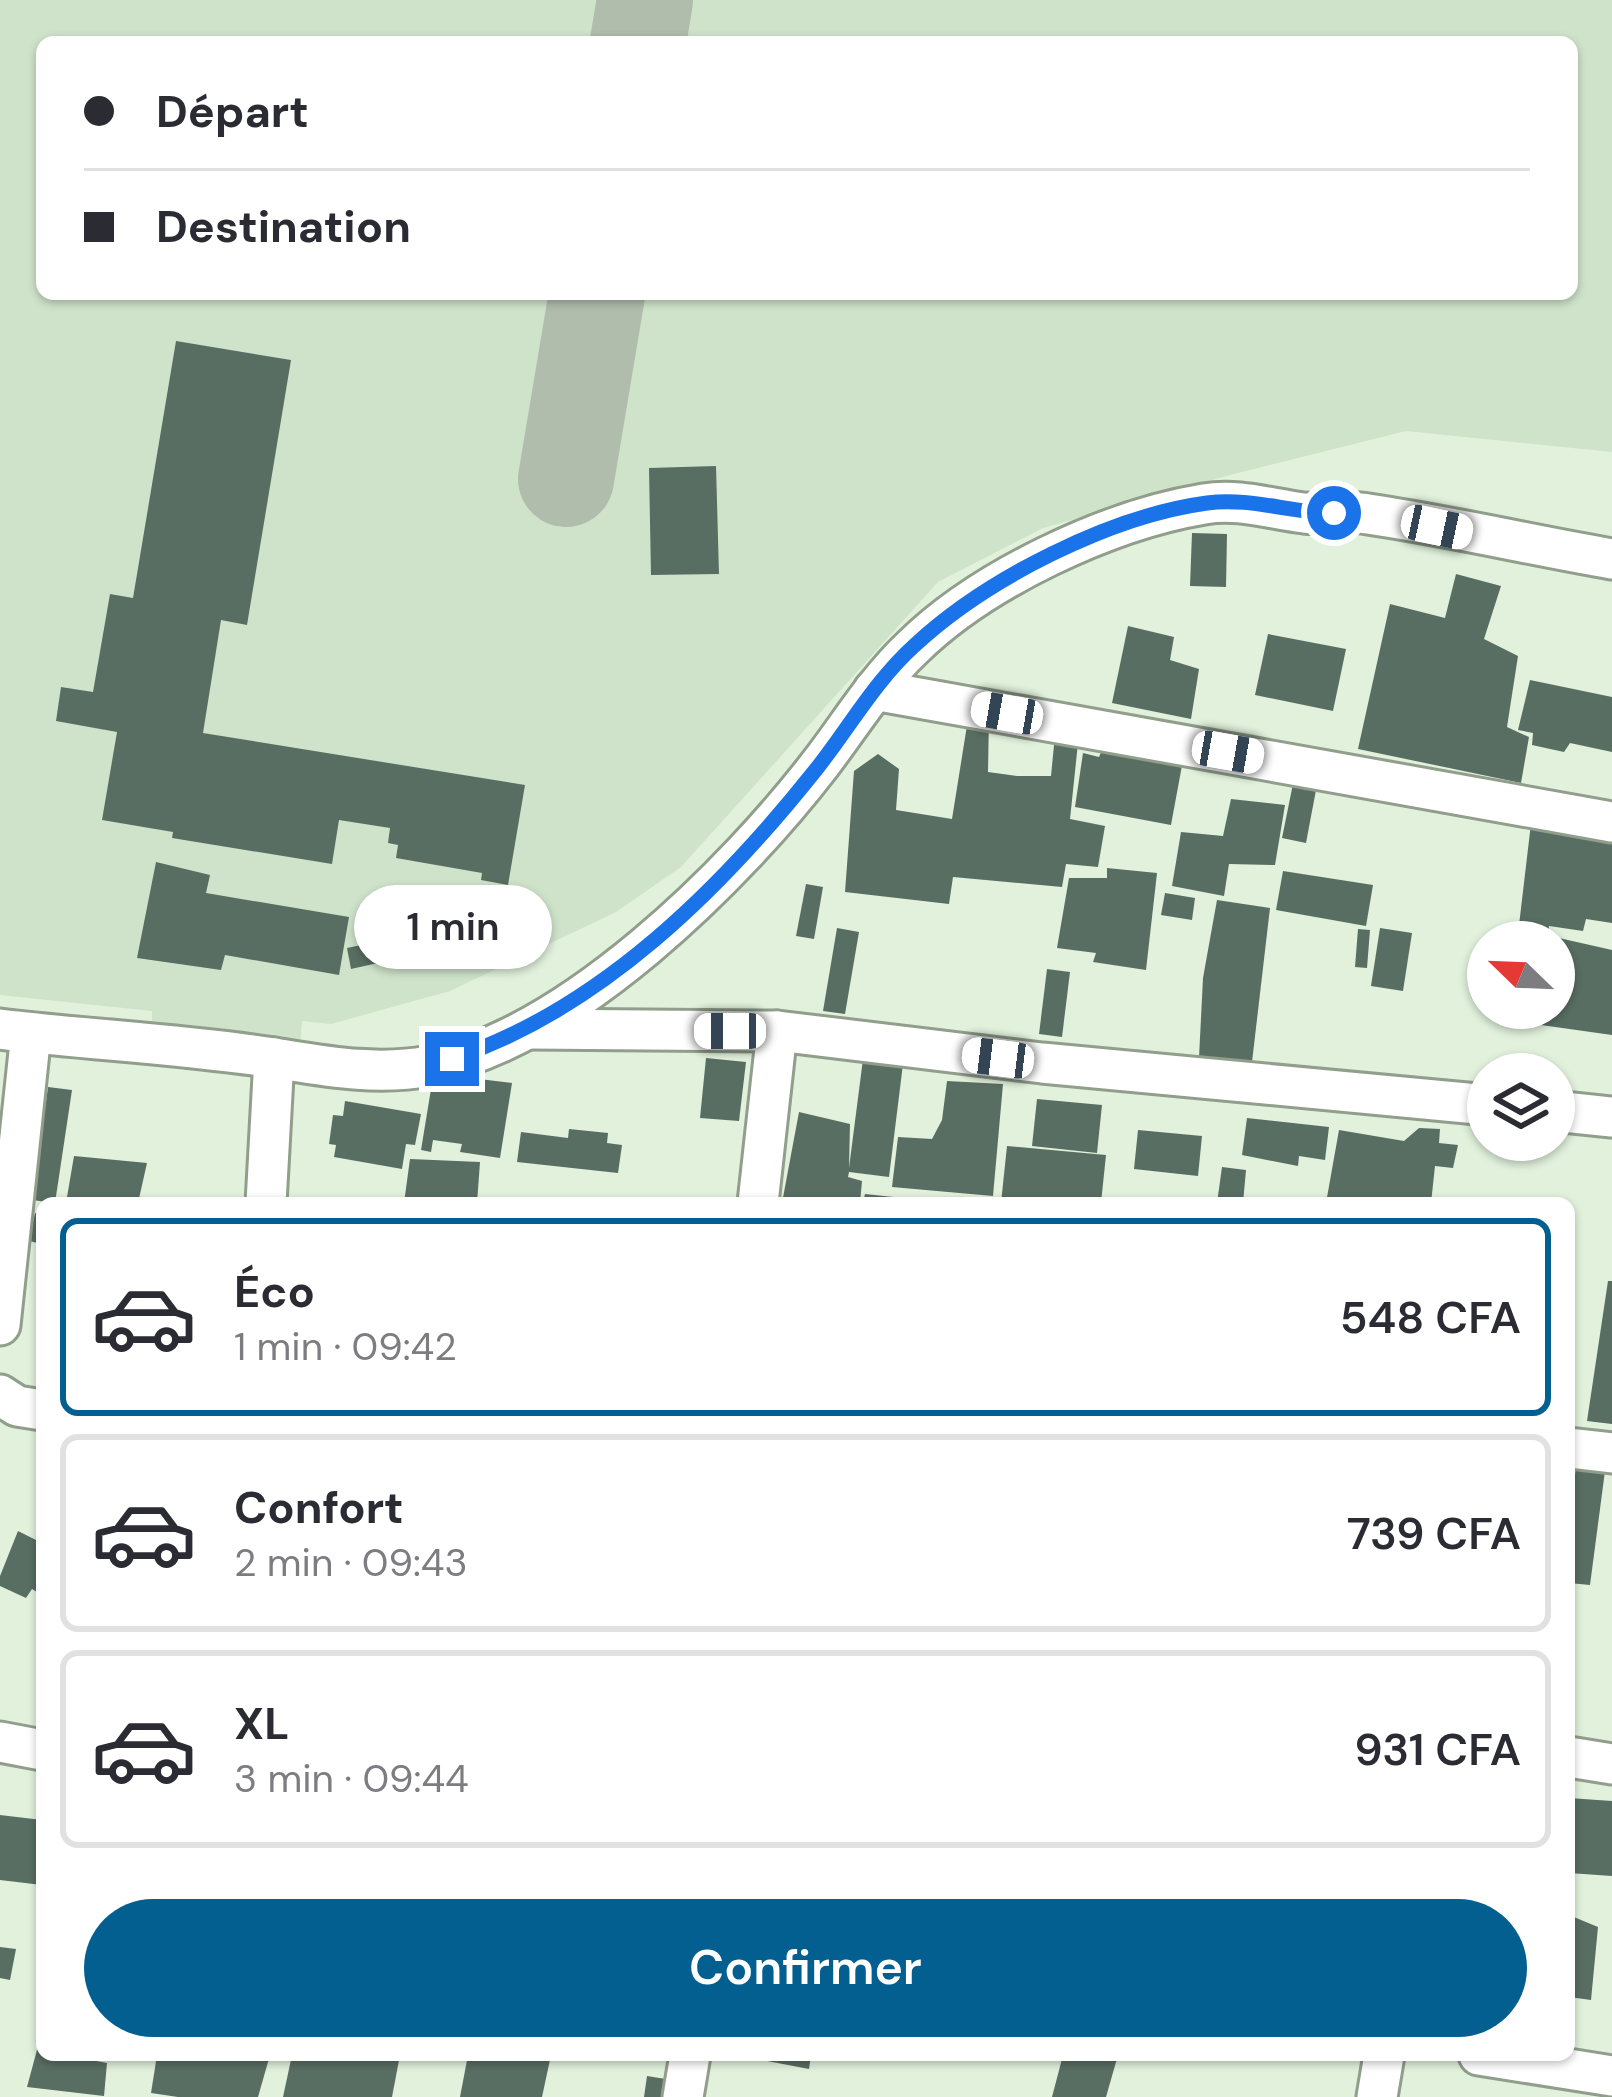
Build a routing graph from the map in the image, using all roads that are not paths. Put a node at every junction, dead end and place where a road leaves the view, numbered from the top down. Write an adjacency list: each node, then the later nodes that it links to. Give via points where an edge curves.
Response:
1 (1612, 559): 2 (street, via 1363,513 1206,503 1036,560 913,646)
2 (874, 690): 3 (street); 4 (street, via 757,842 652,942)
3 (1612, 822)
4 (530, 1028): 6 (street); 7 (street, via 428,1066 362,1071)
5 (16, 1031): 7 (street); 13 (street)
6 (777, 1031): 8 (street); 12 (street)
7 (274, 1058): 11 (street)
8 (1467, 1103)
9 (1575, 1114): 10 (street)
10 (1612, 1118)
11 (266, 1197)
12 (759, 1197)
13 (0, 1325)
14 (0, 1395): 15 (street)
15 (36, 1409)
16 (1575, 1449): 17 (street)
17 (1612, 1453)
18 (0, 1742): 19 (street)
19 (36, 1749)
20 (1575, 1758): 21 (street)
21 (1612, 1764)
22 (689, 2061): 26 (street)
23 (1383, 2061): 27 (street)
24 (1517, 2061): 25 (street)
25 (1612, 2076)
26 (683, 2097)
27 (1377, 2097)

